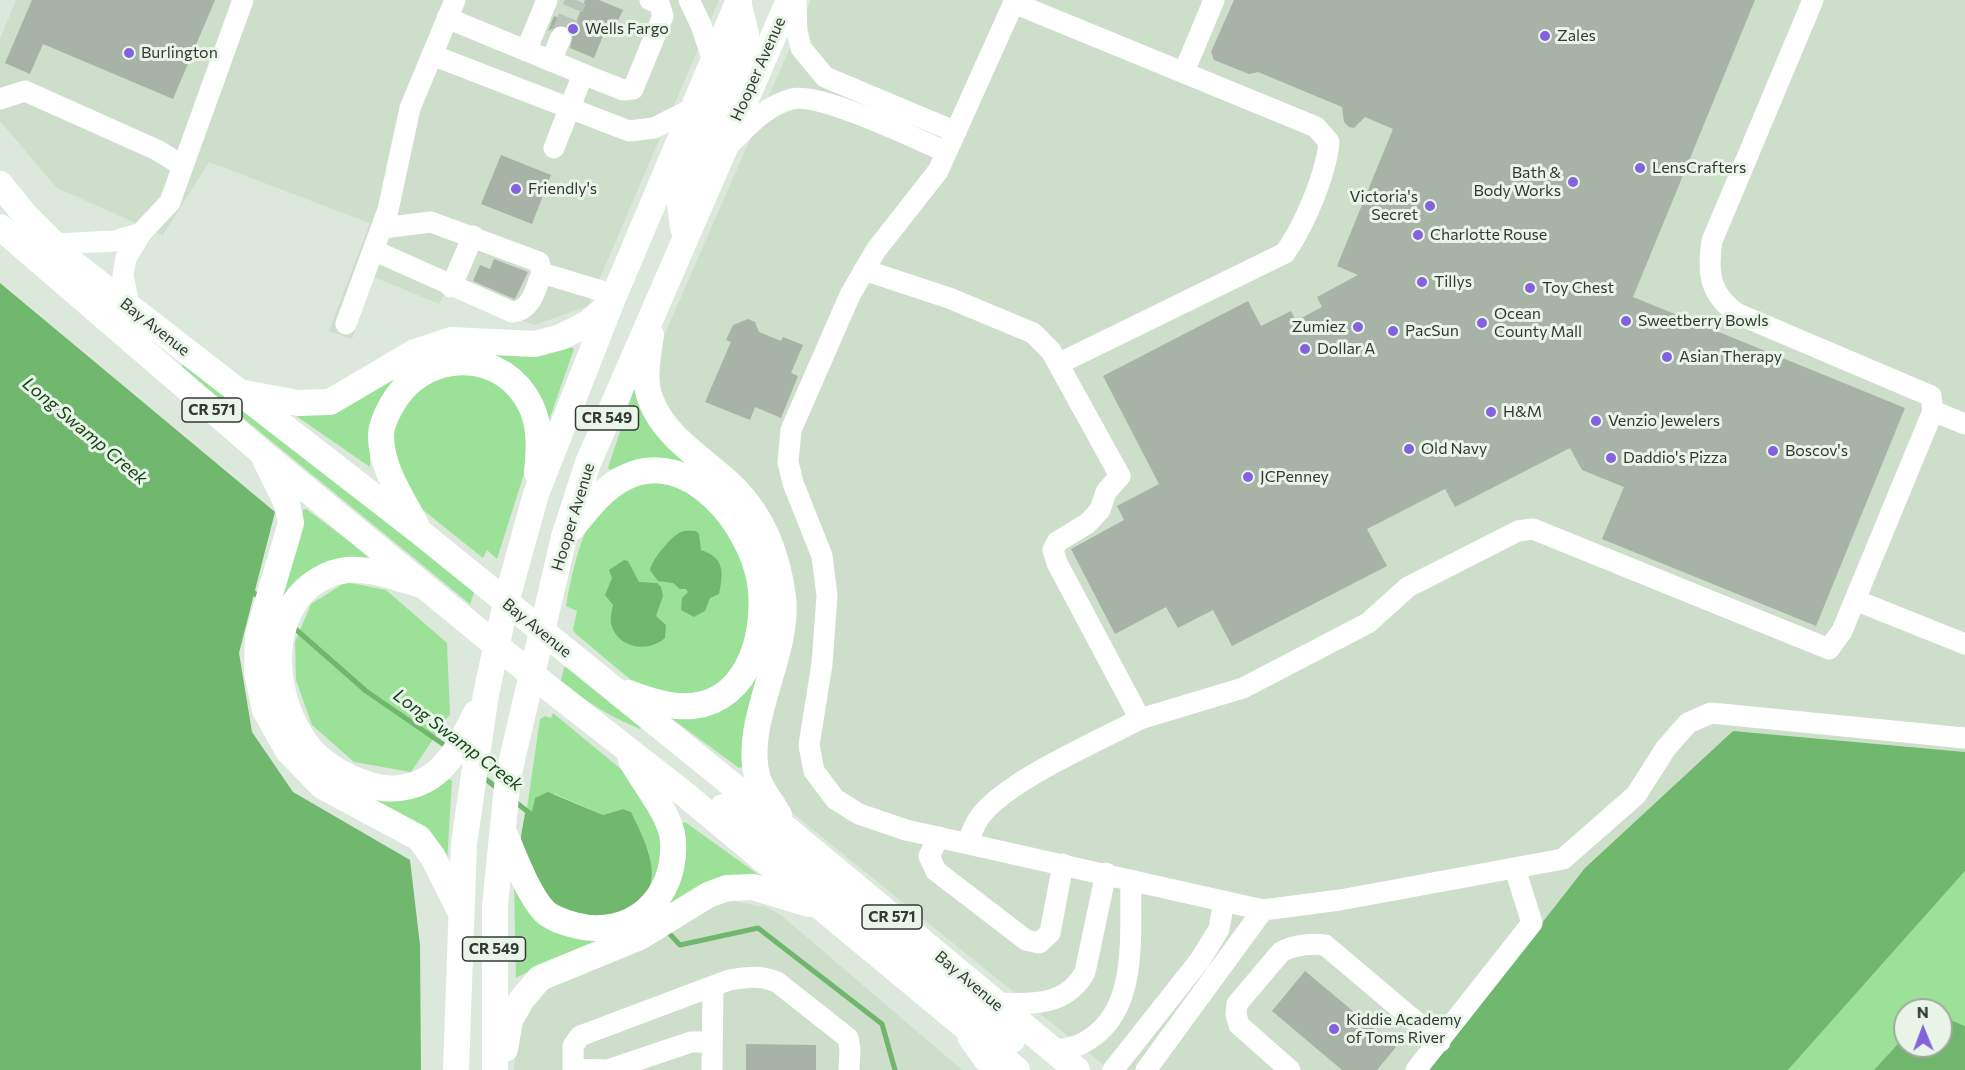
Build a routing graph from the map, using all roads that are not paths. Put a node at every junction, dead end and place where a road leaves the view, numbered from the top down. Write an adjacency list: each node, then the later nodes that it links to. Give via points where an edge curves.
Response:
1 (243, 0): 26 (lane)
2 (547, 0): 13 (lane)
3 (650, 0): 18 (lane, via 659,3 663,16 633,89 623,90)
4 (689, 0): 16 (lane)
5 (789, 0): 25 (main road, Hooper Avenue / CR 549)
6 (796, 0): 22 (lane, via 801,48 825,77)
7 (1214, 0): 17 (lane)
8 (1813, 0): 44 (lane, via 1712,241 1708,264 1714,289 1723,304 1738,314 1931,396)
9 (737, 1): 16 (main road, CR 549); 32 (main road, via 747,34 680,204)
10 (1014, 2): 17 (lane); 22 (lane)
11 (451, 9): 13 (lane); 14 (lane)
12 (561, 37): 15 (lane)
13 (526, 51): 15 (lane)
14 (432, 55): 20 (lane); 29 (lane, via 410,108)
15 (551, 61): 18 (lane)
16 (712, 61): 21 (main road, CR 549)
17 (1184, 72): 42 (lane, via 1316,127 1329,142 1327,160 1295,238 1284,253)
18 (584, 74): 20 (lane)
19 (0, 99): 26 (lane, via 25,91 157,150)
20 (570, 108): 21 (lane, via 629,131 654,128); 23 (lane)
21 (692, 109): 38 (main road, CR 549)
22 (956, 132): 24 (lane)
23 (554, 148)
24 (945, 151): 25 (lane, via 818,100 793,98 770,108); 35 (lane, via 938,171)
25 (722, 152): 32 (main road, Hooper Avenue / CR 549)
26 (183, 166): 30 (lane, via 170,202)
27 (0, 184): 33 (main road, Bay Avenue / CR 571)
28 (0, 227): 46 (main road, Bay Avenue / CR 571)
29 (382, 228): 31 (lane, via 431,222); 34 (lane)
30 (141, 233): 33 (lane, via 115,241); 40 (lane, via 126,258 123,275)
31 (473, 236): 36 (lane, via 539,262); 37 (lane)
32 (684, 238): 39 (main road, Hooper Avenue / CR 549)
33 (54, 244): 40 (main road, Bay Avenue / CR 571)
34 (373, 250): 37 (lane); 41 (lane)
35 (864, 270): 42 (lane, via 949,298 1034,333); 65 (lane, via 791,430 788,462 822,556 827,596 822,664 809,746 814,771 835,799 859,814)
36 (542, 273): 37 (lane, via 527,308 522,311 512,312); 38 (lane)
37 (451, 287)
38 (613, 299): 43 (main road, via 587,324 561,337 535,344 451,340 415,352 330,402 298,404); 47 (main road, CR 549)
39 (656, 302): 49 (main road, Hooper Avenue / CR 549, via 588,463); 64 (main road, via 647,382 655,410 673,434 737,491 755,514 774,554 783,598 781,632 754,747 758,780)
40 (129, 306): 43 (main road, Bay Avenue / CR 571)
41 (346, 324)
42 (1058, 364): 59 (lane, via 1120,476 1106,492 1100,510 1088,523 1057,542 1053,550)
43 (238, 392): 48 (main road, Bay Avenue / CR 571)
44 (1933, 411): 45 (lane); 51 (lane)
45 (1965, 424)
46 (261, 451): 50 (main road, Bay Avenue / CR 571); 53 (main road, via 287,504 291,523)
47 (536, 494): 48 (main road, via 537,427 531,405 517,386 480,364 457,361 432,366 406,383 388,410 381,435 391,477); 52 (main road, CR 549)
48 (421, 533): 52 (main road, Bay Avenue / CR 571)
49 (564, 537): 54 (main road, Hooper Avenue / CR 549); 58 (main road, via 599,495 625,477 665,471 703,487 732,519 754,561 760,592 759,634 744,676 730,690 706,702 679,706 651,701)
50 (430, 588): 53 (main road, via 374,571 345,570 321,578); 55 (main road, Bay Avenue / CR 571)
51 (1855, 600): 56 (lane); 59 (lane, via 1842,631 1829,649 1533,530 1518,531 1408,587 1368,623 1244,688)
52 (506, 602): 54 (main road, Bay Avenue / CR 571); 55 (main road, CR 549)
53 (277, 612): 62 (main road, via 280,682 305,742 321,759 348,778 392,789 415,785); 74 (main road, via 258,636 257,672 265,710 276,733 322,786 418,838 433,857)
54 (541, 632): 57 (main road, Hooper Avenue / CR 549); 58 (main road, Bay Avenue / CR 571)
55 (496, 644): 57 (main road, Bay Avenue / CR 571); 62 (main road, CR 549, via 486,694)
56 (1965, 644)
57 (531, 674): 61 (main road, Bay Avenue / CR 571); 63 (main road, Hooper Avenue / CR 549)
58 (611, 686): 64 (main road, Bay Avenue / CR 571)
59 (1140, 719): 66 (lane, via 997,798 980,816)
60 (1965, 738): 68 (lane, via 1711,713 1688,723 1666,747 1636,795 1563,859)
61 (625, 749): 72 (main road, Bay Avenue / CR 571); 75 (main road, via 671,828 668,880); 81 (main road, via 680,778 748,825 1014,1041)
62 (464, 761): 74 (main road, CR 549)
63 (502, 823): 75 (main road, via 524,878 545,912 559,921 585,928 611,928); 83 (main road, Hooper Avenue / CR 549, via 495,906)
64 (788, 830): 77 (main road, Bay Avenue / CR 571)
65 (939, 837): 66 (lane); 67 (lane, via 929,856 936,872 1026,939 1039,943 1050,933)
66 (967, 843): 67 (lane)
67 (1063, 864): 69 (lane)
68 (1515, 869): 73 (lane); 80 (lane, via 1532,923)
69 (1106, 873): 70 (lane); 77 (lane, via 1085,972 1079,981 1055,1000)
70 (1131, 880): 71 (lane); 81 (lane, via 1126,984 1121,1004 1102,1029)
71 (1224, 901): 73 (lane); 91 (lane, via 1219,929 1200,960)
72 (819, 907): 75 (main road, via 753,887 727,888); 78 (main road, Bay Avenue / CR 571)
73 (1263, 910): 92 (lane)
74 (461, 911): 82 (main road, CR 549)
75 (655, 916): 84 (main road, via 540,978 510,1020)
76 (713, 986): 79 (lane); 85 (lane, via 580,1036 573,1046); 87 (lane, via 748,976 777,982 848,1038)
77 (996, 1003): 81 (main road, Bay Avenue / CR 571)
78 (949, 1014): 88 (lane); 89 (main road, Bay Avenue / CR 571)
79 (712, 1042): 85 (lane, via 691,1042 608,1070); 86 (lane)
80 (1440, 1042): 93 (lane, via 1325,945 1288,948 1281,951 1237,1004 1236,1014 1239,1025); 94 (lane)
81 (1058, 1061): 90 (main road, Bay Avenue / CR 571)
82 (456, 1070)
83 (495, 1070)
84 (501, 1070)
85 (573, 1070)
86 (712, 1070)
87 (849, 1070)
88 (991, 1070)
89 (1017, 1070)
90 (1077, 1070)
91 (1113, 1070)
92 (1146, 1070)
93 (1290, 1070)
94 (1416, 1070)

